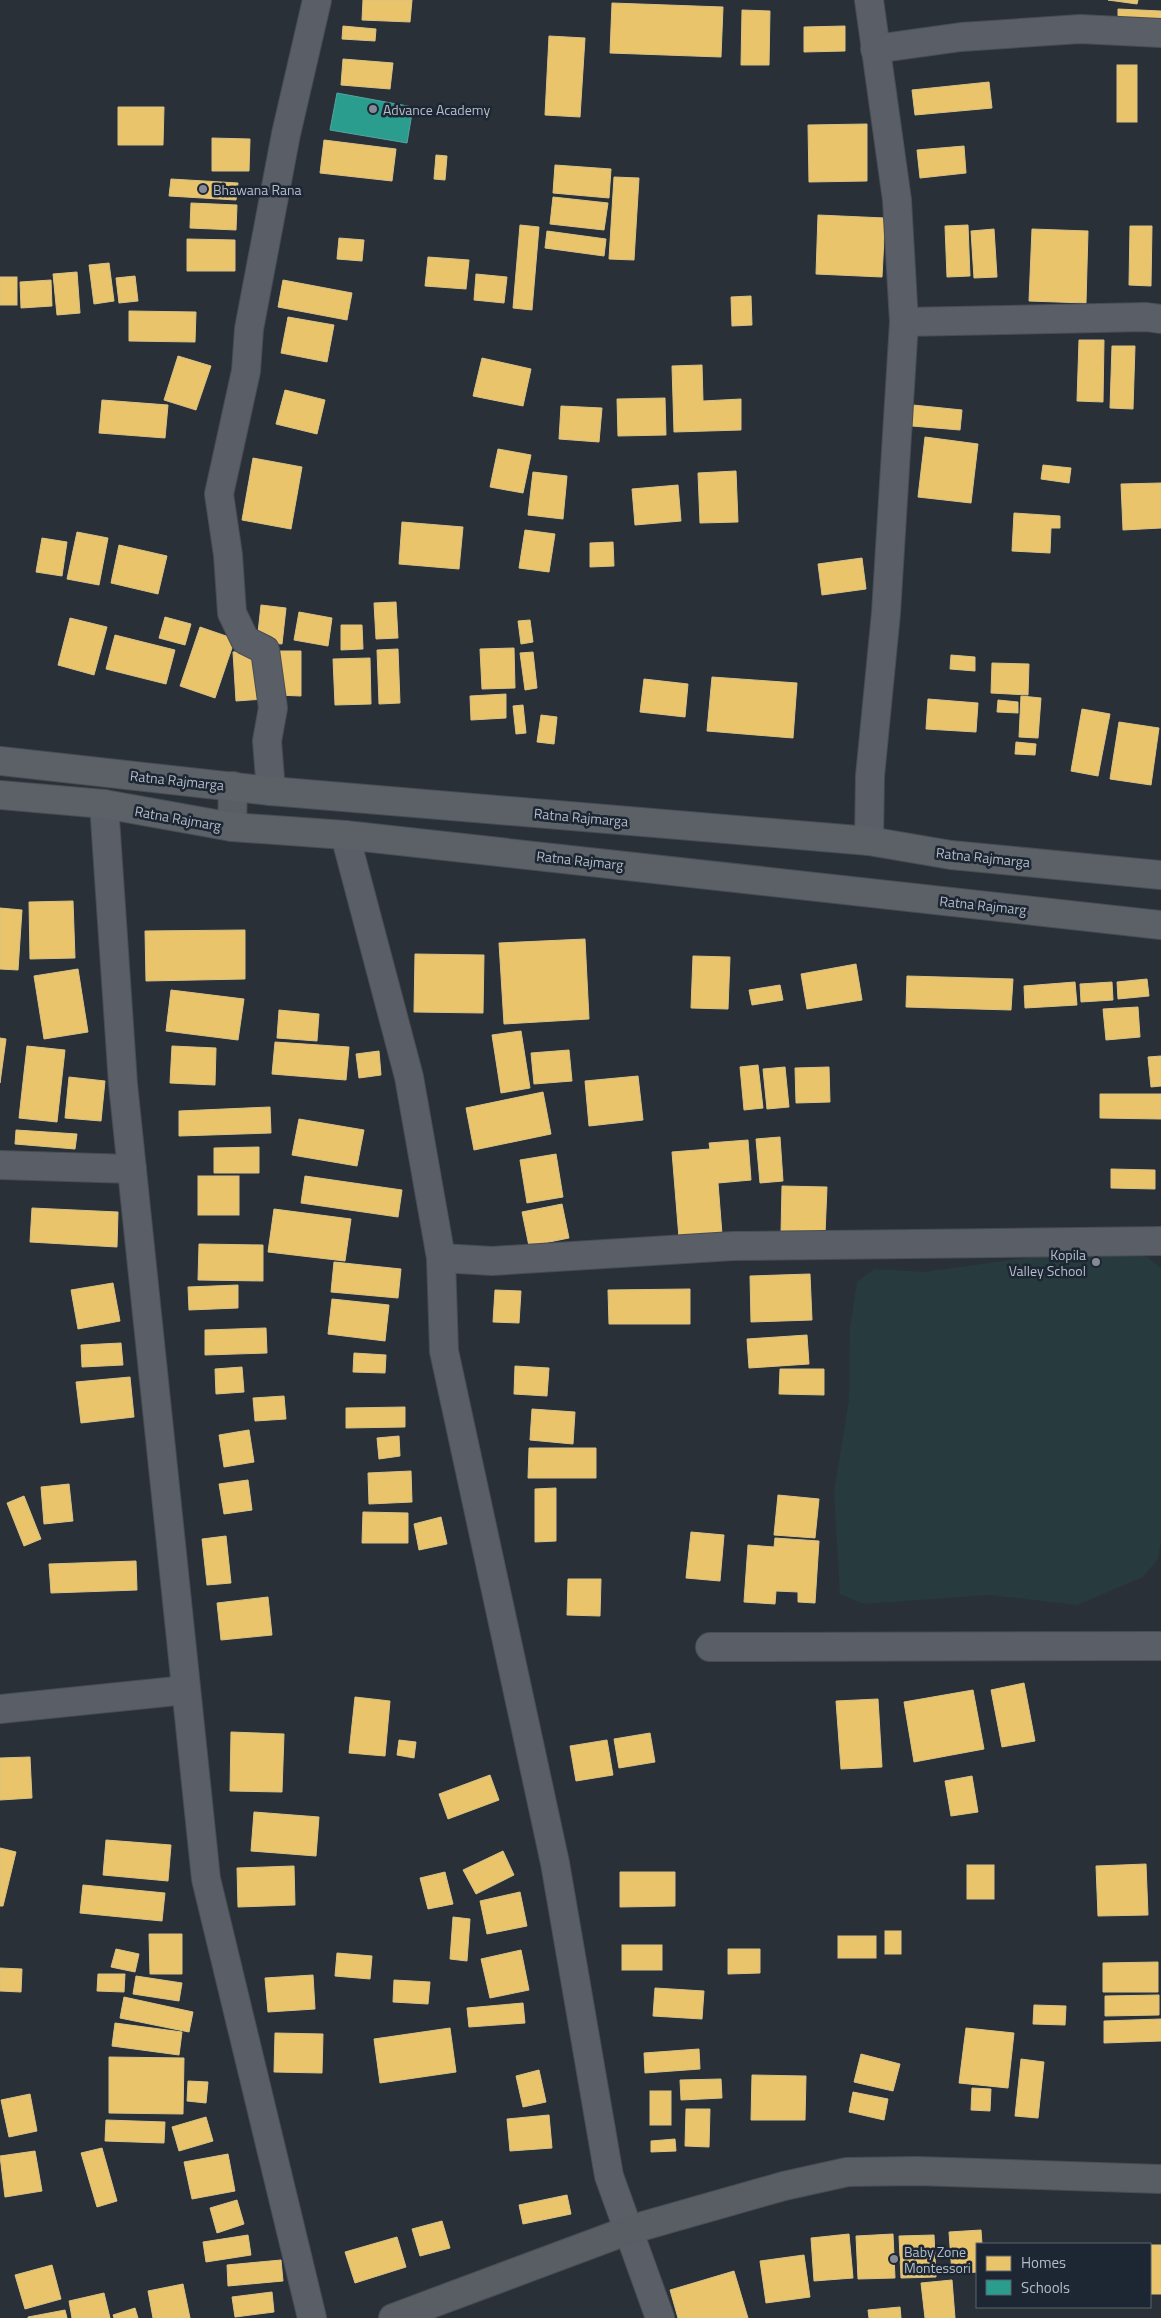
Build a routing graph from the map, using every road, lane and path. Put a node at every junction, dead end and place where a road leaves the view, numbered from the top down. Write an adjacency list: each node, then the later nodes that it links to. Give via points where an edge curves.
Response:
1 (317, 0): 9 (street, via 286,134 249,329 246,371 219,494 232,613 246,640 265,650 273,708 267,741)
2 (868, 0): 4 (street)
3 (1161, 33): 4 (street, via 1080,29 961,37)
4 (875, 49): 6 (street, via 897,200)
5 (1161, 319): 6 (street)
6 (904, 322): 14 (street, via 887,603 870,776)
7 (0, 761): 8 (main road, Ratna Rajmarga)
8 (233, 786): 9 (main road, Ratna Rajmarga); 12 (main road)
9 (271, 791): 14 (main road, Ratna Rajmarga)
10 (0, 795): 11 (main road, Ratna Rajmarg)
11 (104, 804): 12 (main road, Ratna Rajmarg); 18 (street)
12 (232, 828): 13 (main road, Ratna Rajmarg)
13 (345, 835): 16 (main road, Ratna Rajmarg); 20 (street, via 409,1078)
14 (869, 840): 15 (main road, Ratna Rajmarga, via 951,855)
15 (1161, 875)
16 (1161, 925)
17 (0, 1165): 18 (street)
18 (132, 1169): 23 (street)
19 (1161, 1241): 20 (street, via 733,1246 492,1261)
20 (441, 1258): 26 (street, via 444,1351 555,1863 609,2176)
21 (1161, 1646): 22 (street)
22 (710, 1647)
23 (186, 1690): 24 (street); 27 (street, via 206,1879)
24 (0, 1709)
25 (1161, 2179): 26 (main road, via 917,2171 846,2172)
26 (629, 2230): 28 (main road); 29 (street)
27 (312, 2318)
28 (393, 2318)
29 (660, 2318)

